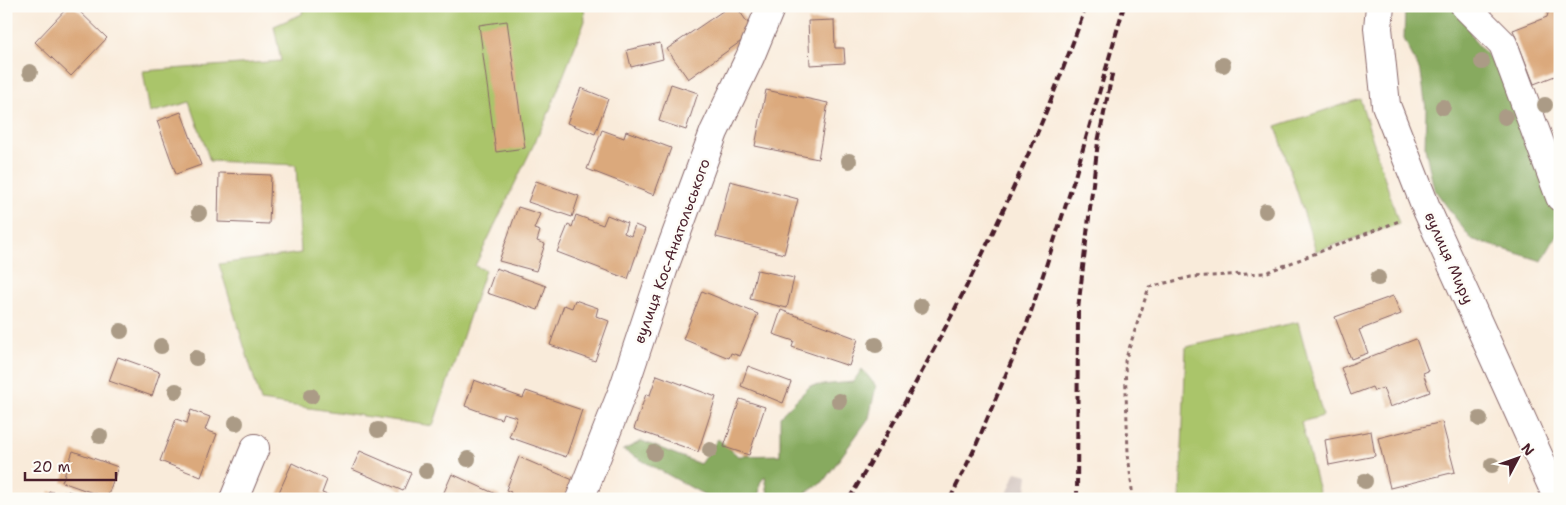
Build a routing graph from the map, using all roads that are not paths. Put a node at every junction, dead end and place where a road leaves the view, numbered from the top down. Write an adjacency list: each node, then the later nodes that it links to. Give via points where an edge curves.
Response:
1 (771, 6): 7 (street, вулиця Кос-Анатольського, via 714,132 623,390)
2 (1380, 6): 8 (street, вулиця Миру, via 1378,28 1386,105 1427,210)
3 (1465, 6): 4 (street, via 1504,44)
4 (1560, 197)
5 (255, 448): 6 (street)
6 (234, 499)
7 (580, 499)
8 (1558, 499)

